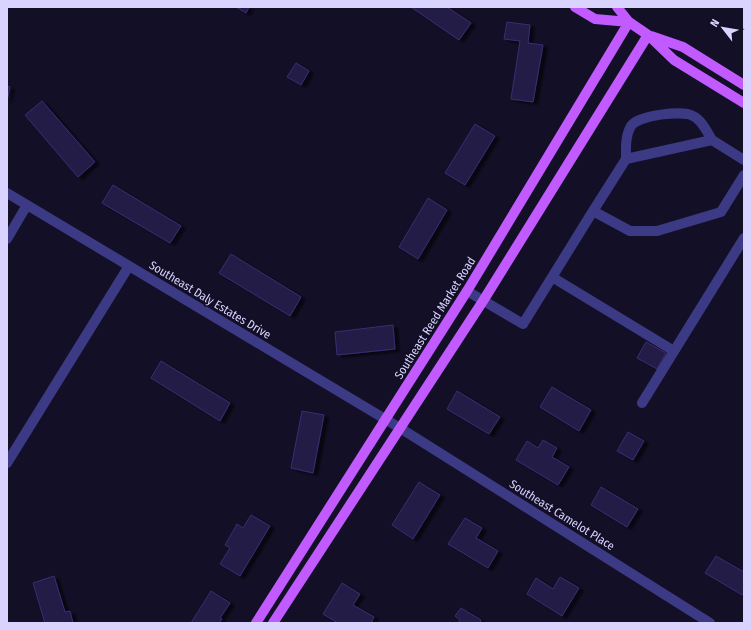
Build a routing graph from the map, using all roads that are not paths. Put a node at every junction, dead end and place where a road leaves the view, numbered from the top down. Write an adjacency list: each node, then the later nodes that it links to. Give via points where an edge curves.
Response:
1 (575, 7): 3 (main road, via 595,19)
2 (617, 7): 3 (main road)
3 (629, 22): 4 (main road); 18 (main road, Southeast Reed Market Road)
4 (648, 35): 5 (main road, via 683,47); 6 (main road, via 674,60); 19 (main road)
5 (744, 85)
6 (744, 103)
7 (712, 140): 8 (street); 8 (street, via 698,119 689,114 650,117 632,124 626,140); 9 (street)
8 (626, 159): 13 (street)
9 (744, 160)
10 (744, 175): 13 (street, via 721,212 657,231 630,231)
11 (7, 193): 12 (street, Southeast Daly Estates Drive)
12 (27, 206): 15 (street); 16 (street, Southeast Daly Estates Drive)
13 (593, 211): 17 (street)
14 (744, 238): 20 (street)
15 (7, 239)
16 (129, 266): 22 (street, Southeast Daly Estates Drive); 24 (street)
17 (552, 277): 19 (street, via 523,324); 20 (street)
18 (467, 291): 19 (street); 22 (main road, Southeast Reed Market Road)
19 (483, 300): 23 (main road)
20 (674, 351): 21 (street)
21 (642, 403)
22 (386, 420): 23 (street, Southeast Daly Estates Drive); 25 (main road, Southeast Reed Market Road)
23 (400, 428): 26 (main road); 27 (street, Southeast Camelot Place)
24 (7, 463)
25 (260, 621)
26 (273, 623)
27 (710, 623)

